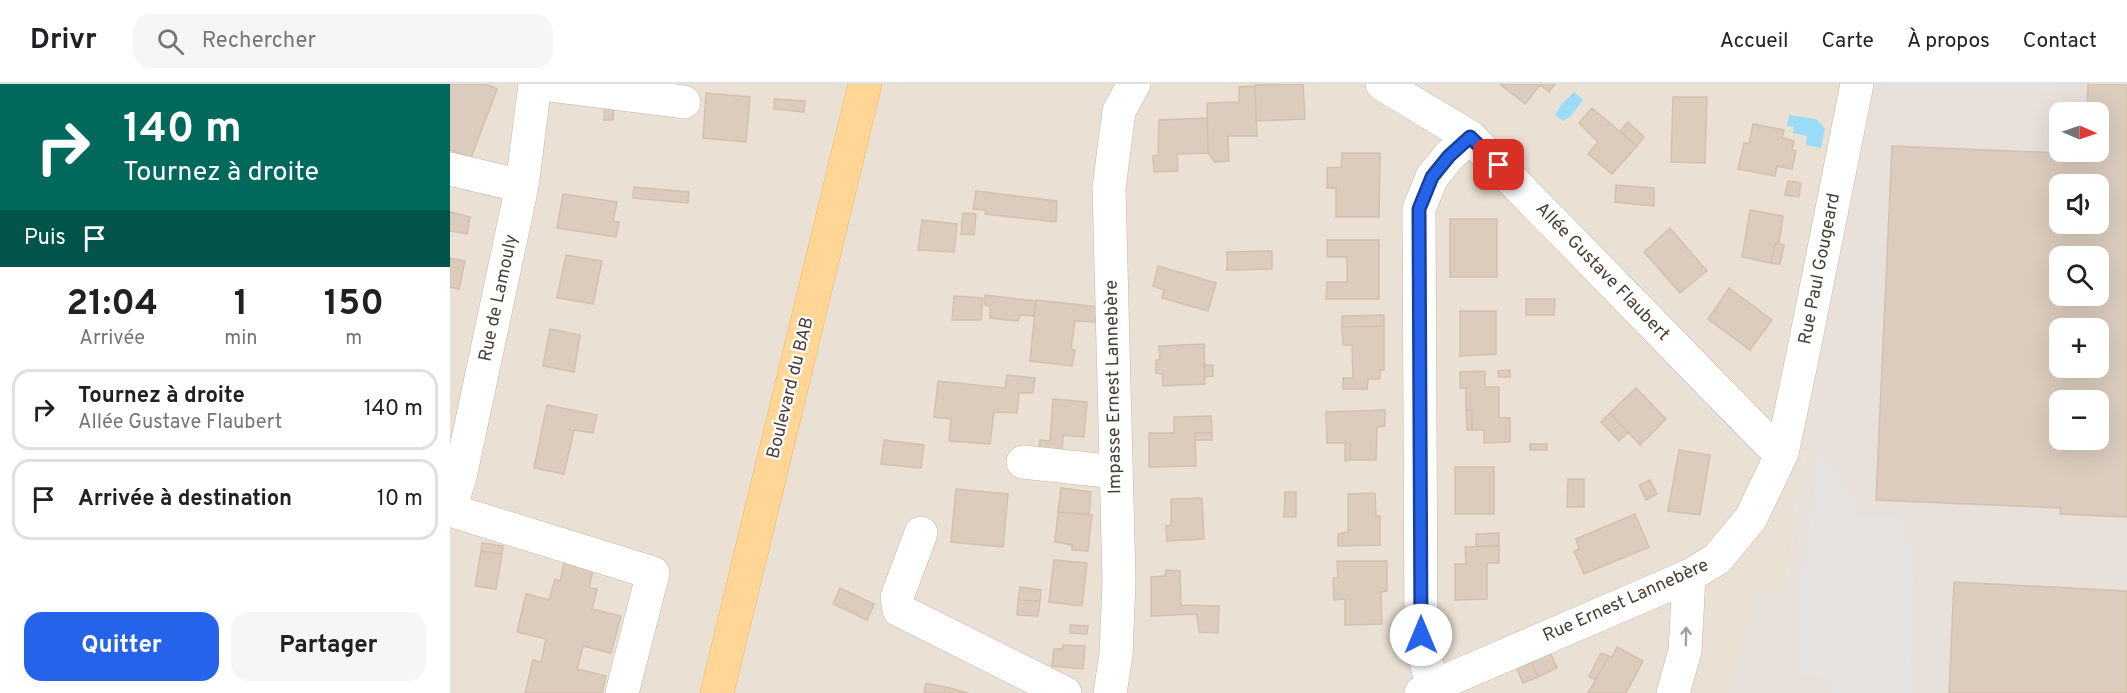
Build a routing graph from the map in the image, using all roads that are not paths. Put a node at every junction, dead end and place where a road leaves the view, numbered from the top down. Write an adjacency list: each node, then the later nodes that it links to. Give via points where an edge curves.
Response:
1 (535, 84): 10 (street, Rue de Lamouly)
2 (541, 84): 7 (street)
3 (865, 84): 19 (main road, Boulevard du BAB)
4 (1134, 84): 13 (street, Impasse Ernest Lannebère, via 1119,111 1109,188)
5 (1382, 84): 8 (street, Allée Gustave Flaubert)
6 (1857, 84): 11 (street, Rue Paul Gougeard)
7 (684, 102)
8 (1470, 137): 11 (street, Allée Gustave Flaubert); 17 (street, via 1432,177 1419,209 1421,635)
9 (450, 169): 10 (street)
10 (522, 186): 14 (street, Rue de Lamouly)
11 (1782, 453): 16 (street, Rue Ernest Lannebère, via 1751,518 1717,559)
12 (1023, 462): 13 (street)
13 (1116, 472): 21 (street, Impasse Ernest Lannebère, via 1119,580)
14 (450, 510): 18 (street, via 654,573)
15 (921, 533): 20 (street, via 897,597 899,610)
16 (1689, 576): 17 (street, Rue Ernest Lannebère); 22 (street, one-way to 16, via 1685,651)
17 (1429, 689)
18 (622, 693)
19 (717, 693)
20 (1065, 693)
21 (1110, 693)
22 (1673, 693)

